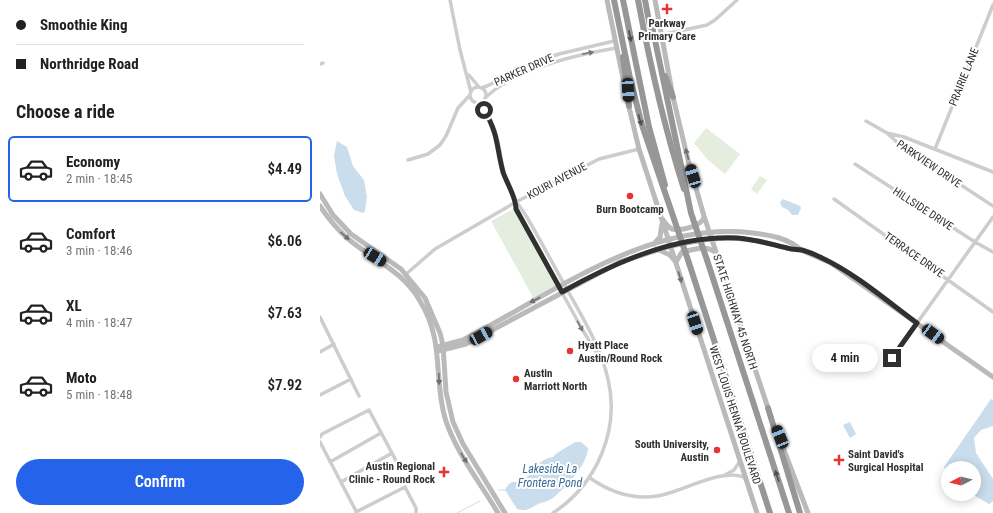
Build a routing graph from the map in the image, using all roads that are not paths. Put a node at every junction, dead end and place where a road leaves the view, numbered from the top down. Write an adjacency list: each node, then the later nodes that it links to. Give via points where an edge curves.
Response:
1 (450, 0): 16 (street)
2 (606, 0): 12 (main road, WEST LOUIS HENNA BOULEVARD)
3 (614, 0): 25 (highway); 39 (highway, one-way to 39, bridge, via 639,115)
4 (623, 0): 39 (highway, one-way to 39, bridge, via 649,127)
5 (638, 0): 40 (highway, STATE HIGHWAY 45 NORTH, bridge, via 672,150)
6 (645, 0): 21 (highway, via 651,34)
7 (648, 0): 40 (highway, bridge, via 658,60)
8 (655, 0): 11 (main road)
9 (737, 0): 11 (street, via 707,25)
10 (993, 5): 30 (street, PRAIRIE LANE)
11 (662, 35): 21 (main road)
12 (614, 41): 13 (main road, WEST LOUIS HENNA BOULEVARD); 14 (street, PARKER DRIVE)
13 (616, 48): 15 (street, PARKER DRIVE, one-way to 13); 25 (main road, WEST LOUIS HENNA BOULEVARD)
14 (559, 54): 15 (street); 17 (street, PARKER DRIVE)
15 (561, 60): 18 (street, PARKER DRIVE)
16 (467, 73): 19 (street); 20 (street)
17 (513, 73): 18 (street); 19 (street, PARKER DRIVE)
18 (516, 78): 22 (street, PARKER DRIVE, via 492,91)
19 (480, 87): 20 (street, via 474,88); 22 (street, via 485,90)
20 (470, 94): 23 (street); 24 (street)
21 (673, 97): 41 (main road, one-way to 21)
22 (486, 99): 24 (street); 26 (street)
23 (464, 102): 24 (street); 31 (street, via 458,108 440,145 428,154)
24 (475, 103): 26 (street)
25 (629, 106): 29 (main road, WEST LOUIS HENNA BOULEVARD)
26 (489, 116): 36 (street, via 498,139 503,171)
27 (866, 121): 28 (street, PARKVIEW DRIVE)
28 (887, 133): 30 (street); 38 (street, PARKVIEW DRIVE, via 899,144)
29 (639, 148): 36 (street, KOURI AVENUE, via 599,159); 43 (main road, WEST LOUIS HENNA BOULEVARD)
30 (935, 149): 33 (street)
31 (408, 160)
32 (855, 164): 49 (street, HILLSIDE DRIVE)
33 (993, 172)
34 (320, 194): 57 (main road, via 333,215 351,234 393,262)
35 (834, 199): 58 (street, TERRACE DRIVE)
36 (516, 202): 57 (street, KOURI AVENUE, via 435,249); 59 (street, via 528,218)
37 (320, 206): 57 (main road, one-way to 57, via 347,238)
38 (993, 206)
39 (672, 208): 90 (highway, bridge)
40 (691, 213): 91 (highway, STATE HIGHWAY 45 NORTH, one-way to 40, bridge)
41 (704, 216): 43 (main road, via 698,225 676,229 671,228); 44 (main road)
42 (993, 216): 49 (street)
43 (662, 219): 47 (main road, WEST LOUIS HENNA BOULEVARD); 50 (main road, via 660,237)
44 (709, 232): 45 (main road); 46 (main road); 47 (main road)
45 (759, 234): 48 (main road); 53 (main road, via 793,243)
46 (712, 239): 48 (main road); 51 (main road); 55 (main road)
47 (668, 240): 50 (main road); 51 (main road, WEST LOUIS HENNA BOULEVARD)
48 (759, 241): 53 (main road)
49 (975, 242): 54 (street, HILLSIDE DRIVE); 58 (street)
50 (654, 245): 59 (main road, via 610,260)
51 (670, 246): 52 (main road); 56 (main road, WEST LOUIS HENNA BOULEVARD)
52 (658, 250): 56 (main road, via 670,255); 59 (main road, via 615,264)
53 (801, 250): 62 (main road, via 835,266)
54 (993, 252)
55 (717, 255): 56 (main road, via 705,248 682,252); 72 (main road)
56 (676, 263): 77 (main road, WEST LOUIS HENNA BOULEVARD, one-way to 77)
57 (404, 276): 64 (main road, via 419,290 431,310); 65 (main road, via 426,312)
58 (948, 279): 60 (street, TERRACE DRIVE); 62 (street)
59 (563, 288): 64 (main road); 81 (street, via 594,341 609,385 611,415 608,439)
60 (993, 312)
61 (320, 317): 63 (street)
62 (917, 323): 67 (street); 68 (main road)
63 (334, 344): 66 (street); 69 (street)
64 (444, 348): 65 (main road); 87 (main road, via 447,401 453,422 463,444)
65 (438, 349): 86 (main road, one-way to 86, via 439,388 446,420 459,449)
66 (320, 352)
67 (892, 358)
68 (993, 377)
69 (351, 379): 70 (street); 71 (street)
70 (320, 395)
71 (359, 396)
72 (768, 408): 92 (highway); 93 (main road)
73 (381, 433): 74 (street, via 369,410); 76 (street); 78 (street)
74 (320, 437)
75 (320, 442): 78 (street)
76 (392, 453): 79 (street); 83 (street)
77 (740, 461): 80 (street, via 734,470); 82 (main road, WEST LOUIS HENNA BOULEVARD)
78 (330, 462): 83 (street)
79 (398, 465)
80 (724, 475): 81 (street, via 663,495 647,497 620,494); 82 (street, via 738,474)
81 (590, 478): 88 (street, via 573,498)
82 (745, 478): 89 (main road, WEST LOUIS HENNA BOULEVARD)
83 (341, 482): 84 (street)
84 (357, 512): 85 (street, via 405,487)
85 (416, 513)
86 (498, 513)
87 (505, 513)
88 (553, 513)
89 (757, 513)
90 (770, 513)
91 (790, 513)
92 (800, 513)
93 (808, 513)

